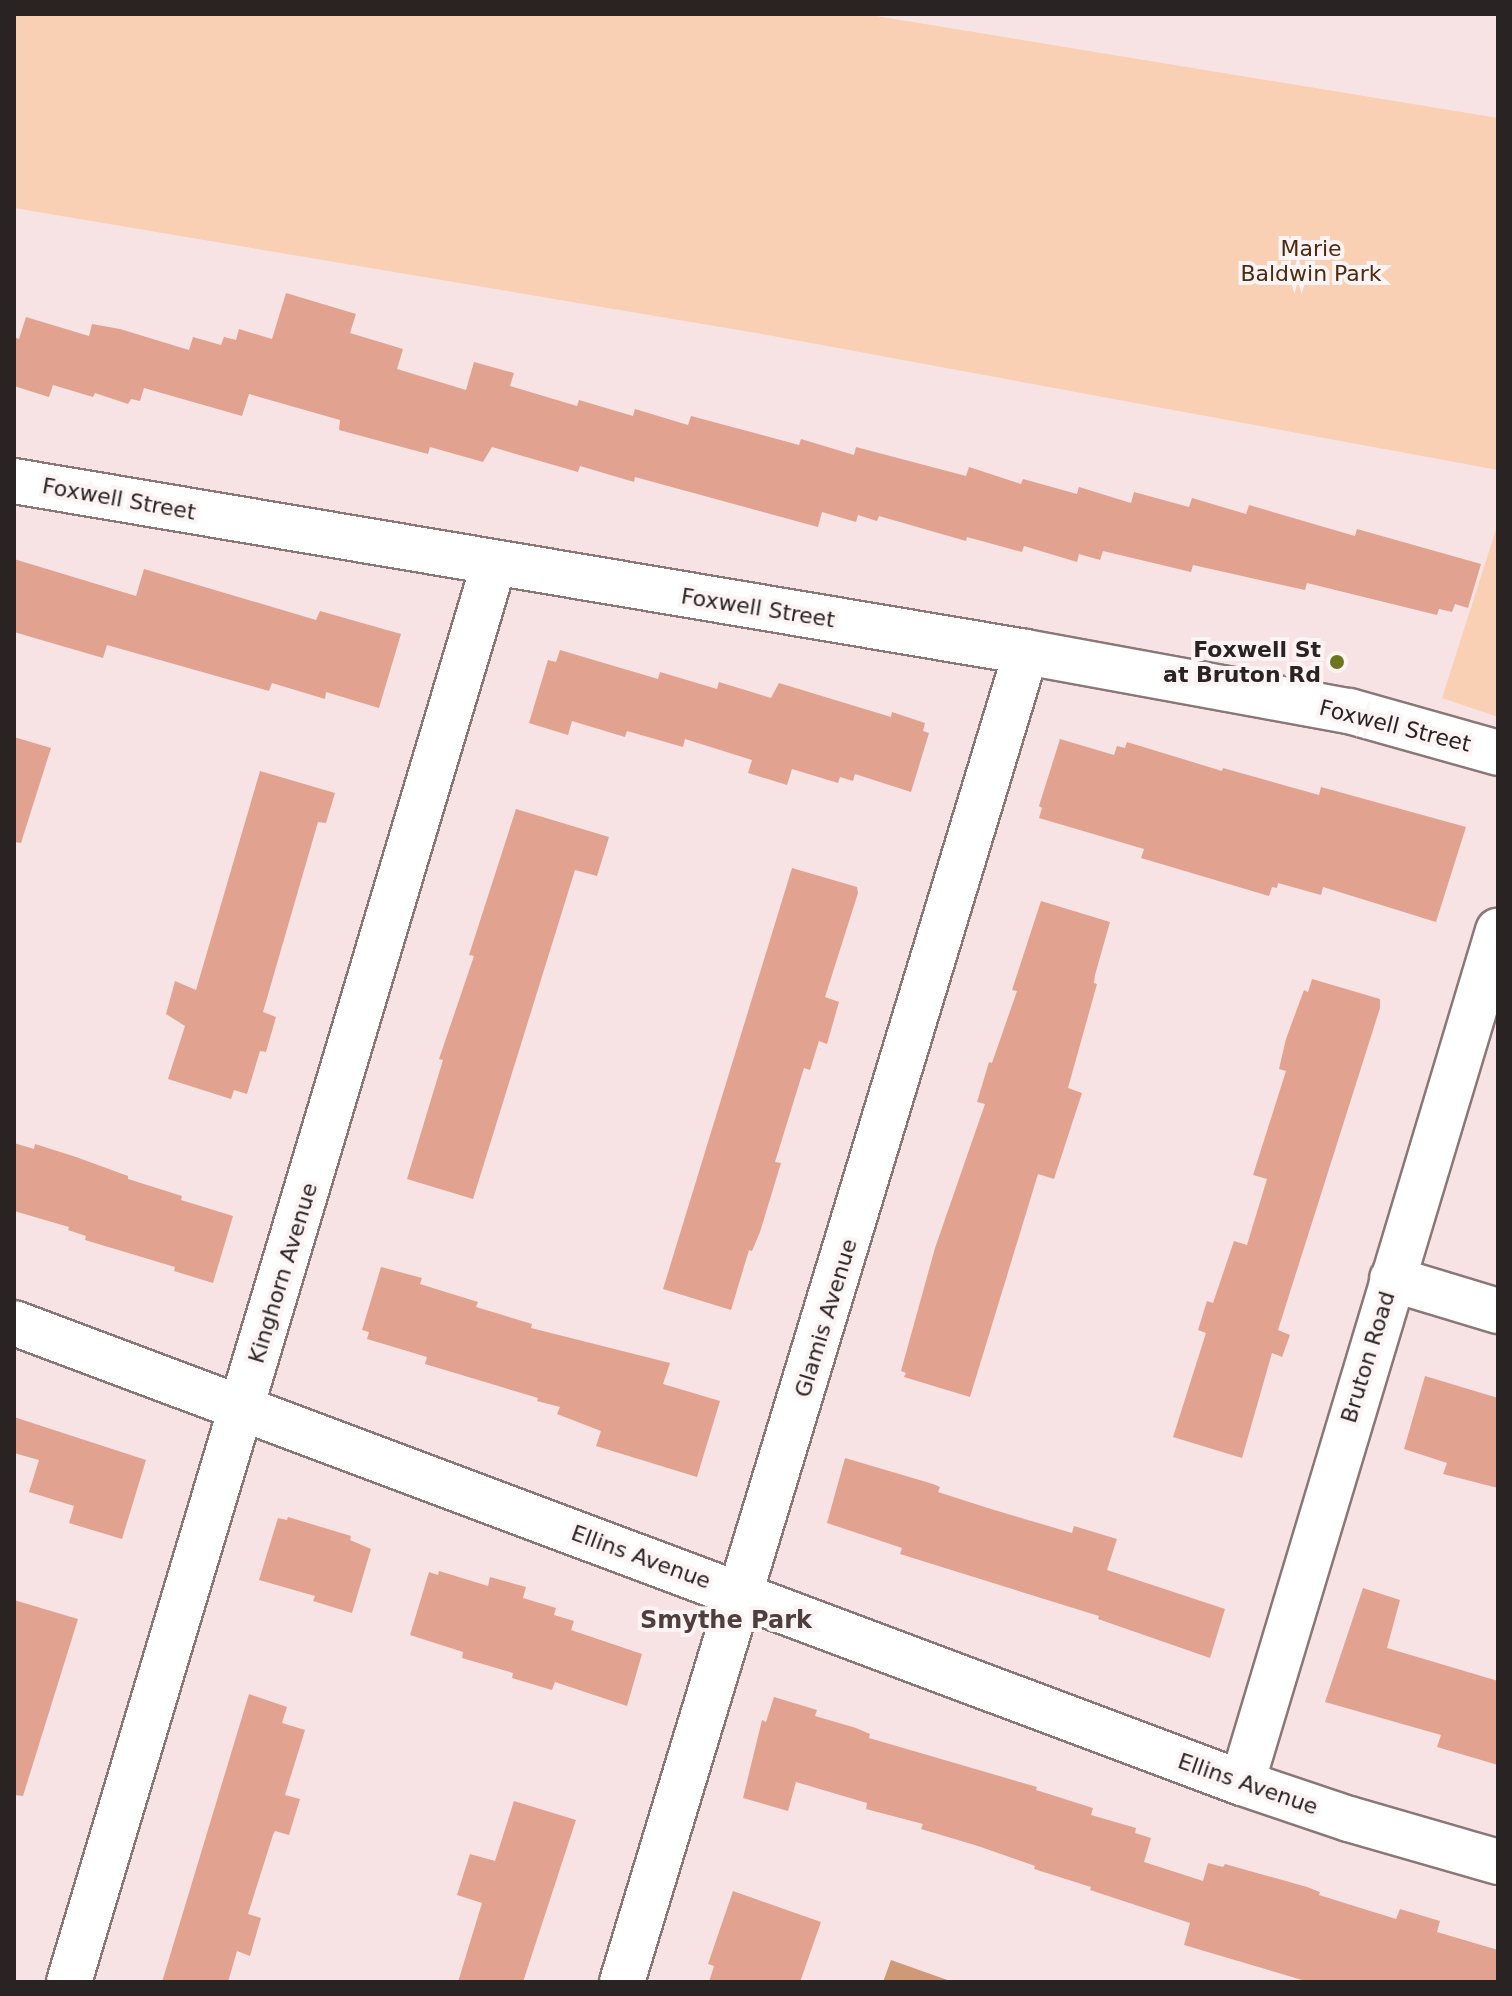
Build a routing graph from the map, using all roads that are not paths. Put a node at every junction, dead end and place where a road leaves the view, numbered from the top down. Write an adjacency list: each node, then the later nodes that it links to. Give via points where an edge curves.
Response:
1 (14, 481): 2 (street, Foxwell Street)
2 (494, 564): 3 (street, Foxwell Street); 9 (street, Kinghorn Avenue)
3 (1026, 652): 4 (street, Foxwell Street, via 1349,711); 10 (street, Glamis Avenue)
4 (1498, 753)
5 (1498, 931): 6 (street, Bruton Road)
6 (1392, 1279): 7 (street); 11 (street, Bruton Road)
7 (1498, 1311)
8 (14, 1323): 9 (street, Ellins Avenue)
9 (240, 1409): 10 (street, Ellins Avenue); 13 (street, Kinghorn Avenue)
10 (742, 1594): 11 (street, Ellins Avenue); 14 (street, Glamis Avenue)
11 (1242, 1783): 12 (street, Ellins Avenue)
12 (1498, 1862)
13 (69, 1982)
14 (622, 1982)

